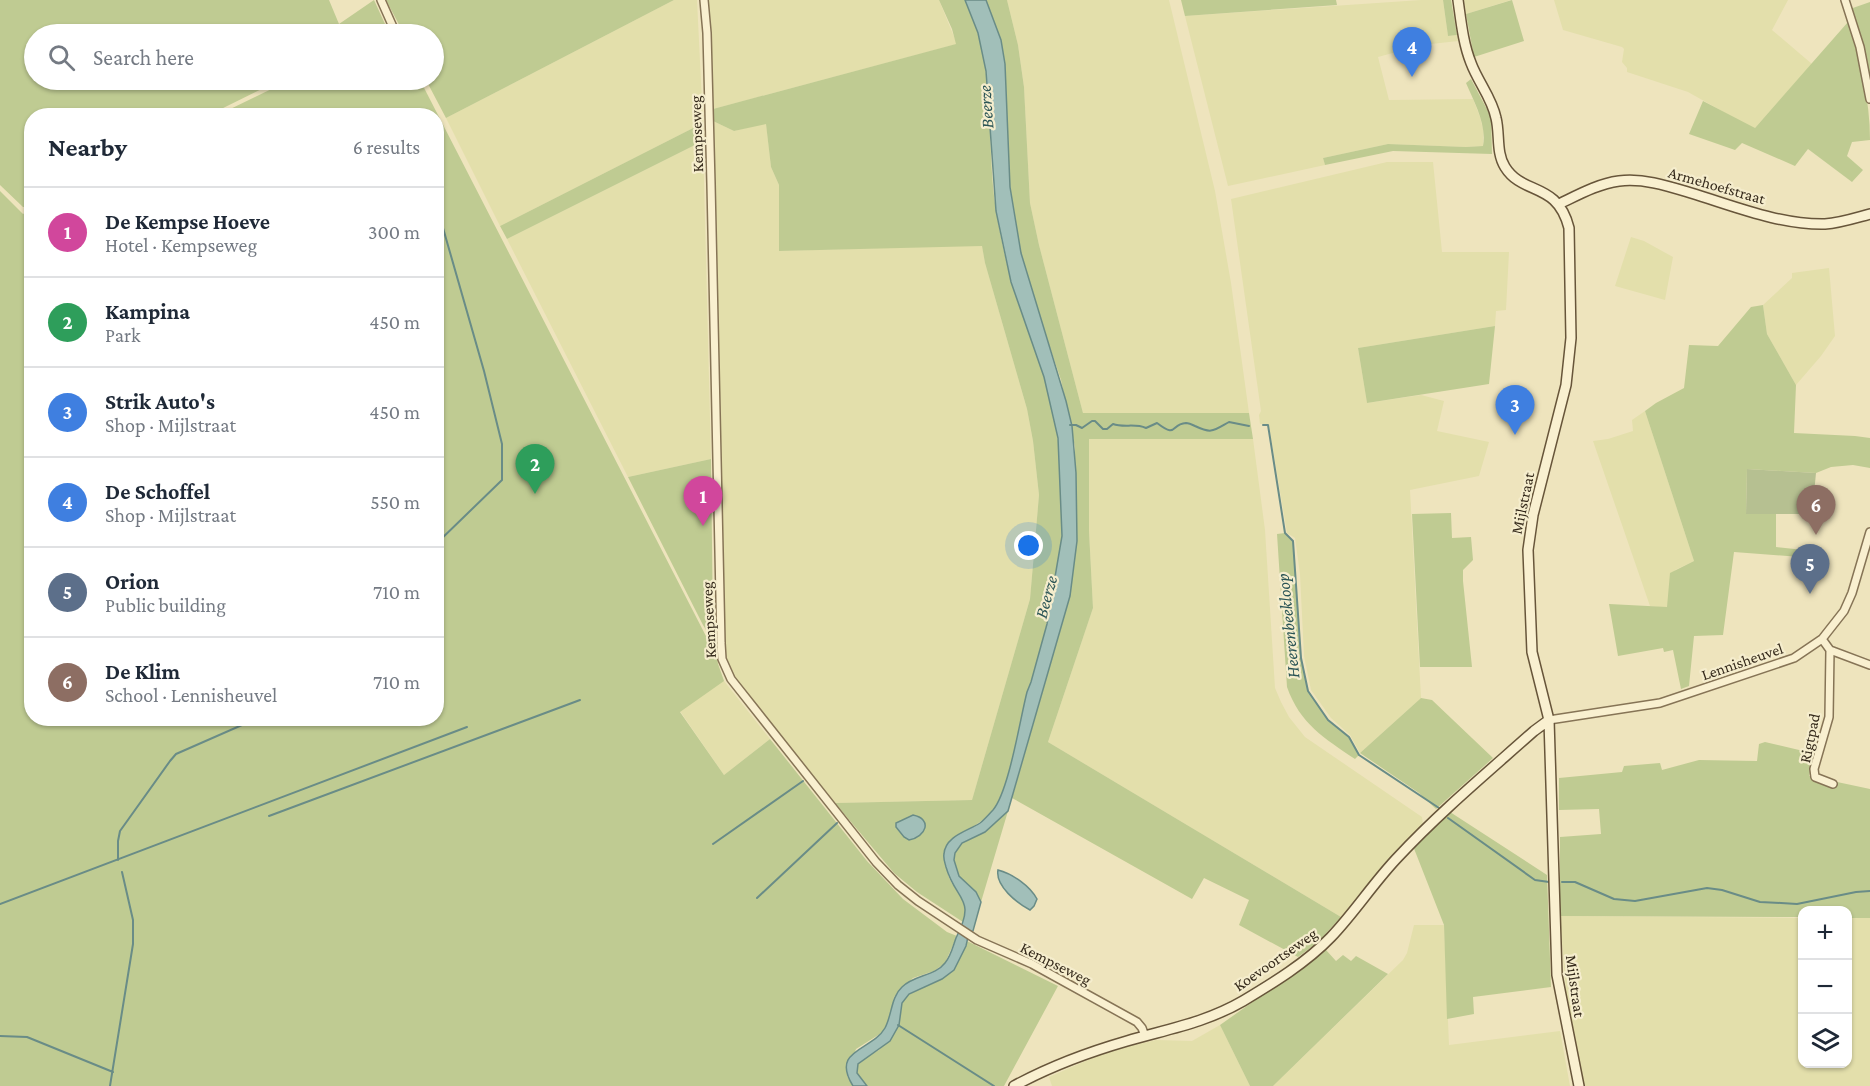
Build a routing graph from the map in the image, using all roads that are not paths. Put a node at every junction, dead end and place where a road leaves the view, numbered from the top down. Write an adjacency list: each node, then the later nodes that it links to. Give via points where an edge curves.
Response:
1 (381, 0): 5 (street)
2 (704, 0): 15 (street, Kempseweg, via 722,659 731,679 876,862 907,892 970,936 1040,968 1128,1017 1142,1028)
3 (1458, 0): 7 (street, via 1467,52 1497,119 1501,161 1516,178)
4 (1845, 0): 6 (street, via 1860,47)
5 (392, 24)
6 (1870, 99)
7 (1559, 204): 8 (street, Armehoefstraat, via 1596,187 1630,181 1661,184 1793,221 1828,224); 13 (street, Mijlstraat, via 1569,228 1570,352 1528,550 1532,652)
8 (1870, 214)
9 (1870, 532): 10 (street, Lennisheuvel, via 1850,600)
10 (1822, 639): 11 (street); 13 (street, Lennisheuvel, via 1794,658 1659,702)
11 (1830, 650): 12 (street); 14 (street, Rigtpad, via 1829,717 1814,769 1815,777)
12 (1870, 665)
13 (1549, 720): 15 (street, Koevoortseweg, via 1414,840 1318,950 1212,1017); 17 (street, Mijlstraat, via 1557,975)
14 (1833, 784)
15 (1145, 1036): 16 (street, Koevoortseweg, via 1089,1054)
16 (1014, 1086)
17 (1579, 1086)

